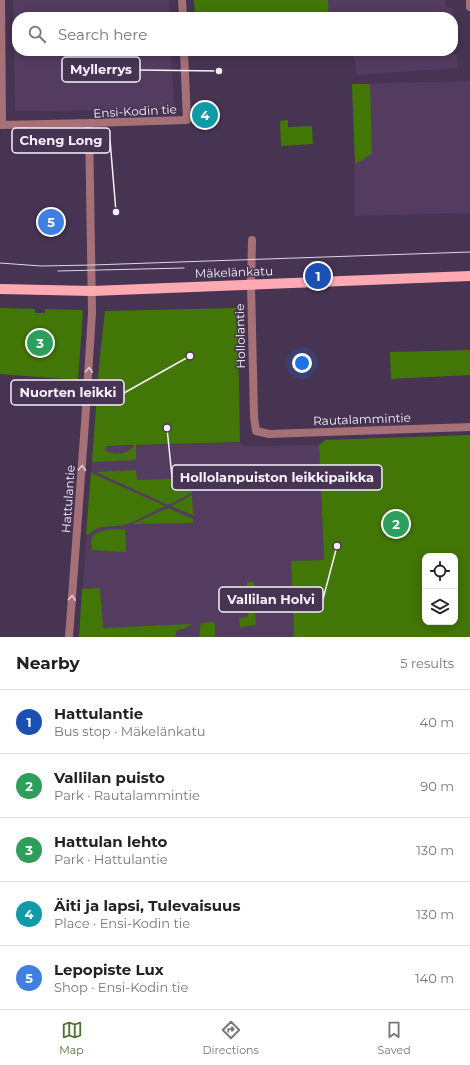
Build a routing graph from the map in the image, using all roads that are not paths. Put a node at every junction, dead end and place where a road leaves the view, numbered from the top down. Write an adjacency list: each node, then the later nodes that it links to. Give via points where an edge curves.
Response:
1 (182, 0): 5 (street)
2 (470, 0): 4 (street)
3 (1, 6): 7 (street)
4 (470, 6)
5 (183, 12)
6 (184, 56): 8 (street, Ensi-Kodin tie, via 187,120)
7 (1, 61): 8 (street, via 2,126)
8 (89, 124): 13 (street, Ensi-Kodin tie)
9 (252, 240): 11 (street, Hollolantie)
10 (470, 276): 11 (main road, Mäkelänkatu)
11 (251, 284): 13 (main road, Mäkelänkatu); 15 (street, Hollolantie)
12 (0, 289): 13 (main road, Mäkelänkatu)
13 (92, 291): 16 (street, Hattulantie, one-way to 13)
14 (470, 427): 15 (street, Rautalammintie, via 269,434)
15 (256, 431)
16 (69, 637)

